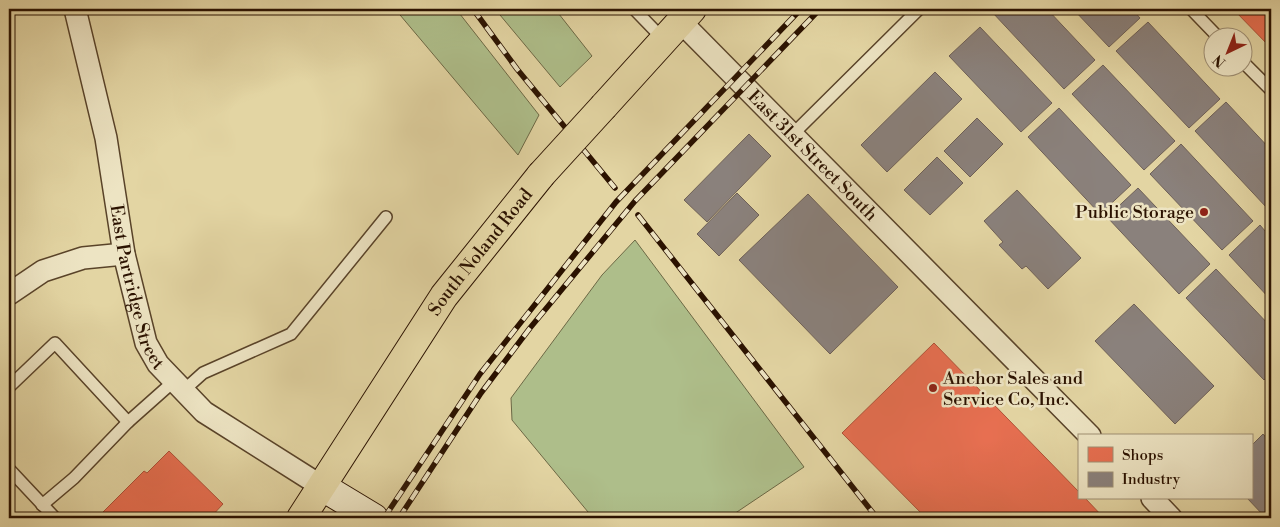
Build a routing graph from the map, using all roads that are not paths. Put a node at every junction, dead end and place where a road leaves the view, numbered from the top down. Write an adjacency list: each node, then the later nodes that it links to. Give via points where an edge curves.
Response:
1 (75, 9): 11 (street, East Partridge Street, via 106,138)
2 (634, 9): 5 (lane)
3 (919, 9): 9 (lane)
4 (1191, 9): 6 (lane)
5 (678, 23): 9 (street, East 31st Street South); 18 (main road, South Noland Road, bridge, via 541,176 444,296)
6 (1209, 28)
7 (1252, 71): 8 (lane)
8 (1271, 90)
9 (792, 135): 16 (street, East 31st Street South)
10 (386, 217): 14 (lane, via 291,334)
11 (124, 254): 12 (street, via 83,258 43,271); 14 (street, East Partridge Street, via 146,343 158,364)
12 (9, 294)
13 (9, 387): 15 (lane, via 55,343)
14 (178, 387): 15 (lane); 18 (street, East Partridge Street, via 204,412)
15 (128, 422): 20 (lane, via 74,478)
16 (1088, 434)
17 (9, 469): 20 (lane)
18 (321, 486): 22 (main road, South Noland Road); 23 (street)
19 (1154, 500): 24 (street)
20 (42, 505): 21 (lane)
21 (55, 518)
22 (301, 518)
23 (374, 518)
24 (1171, 518)

